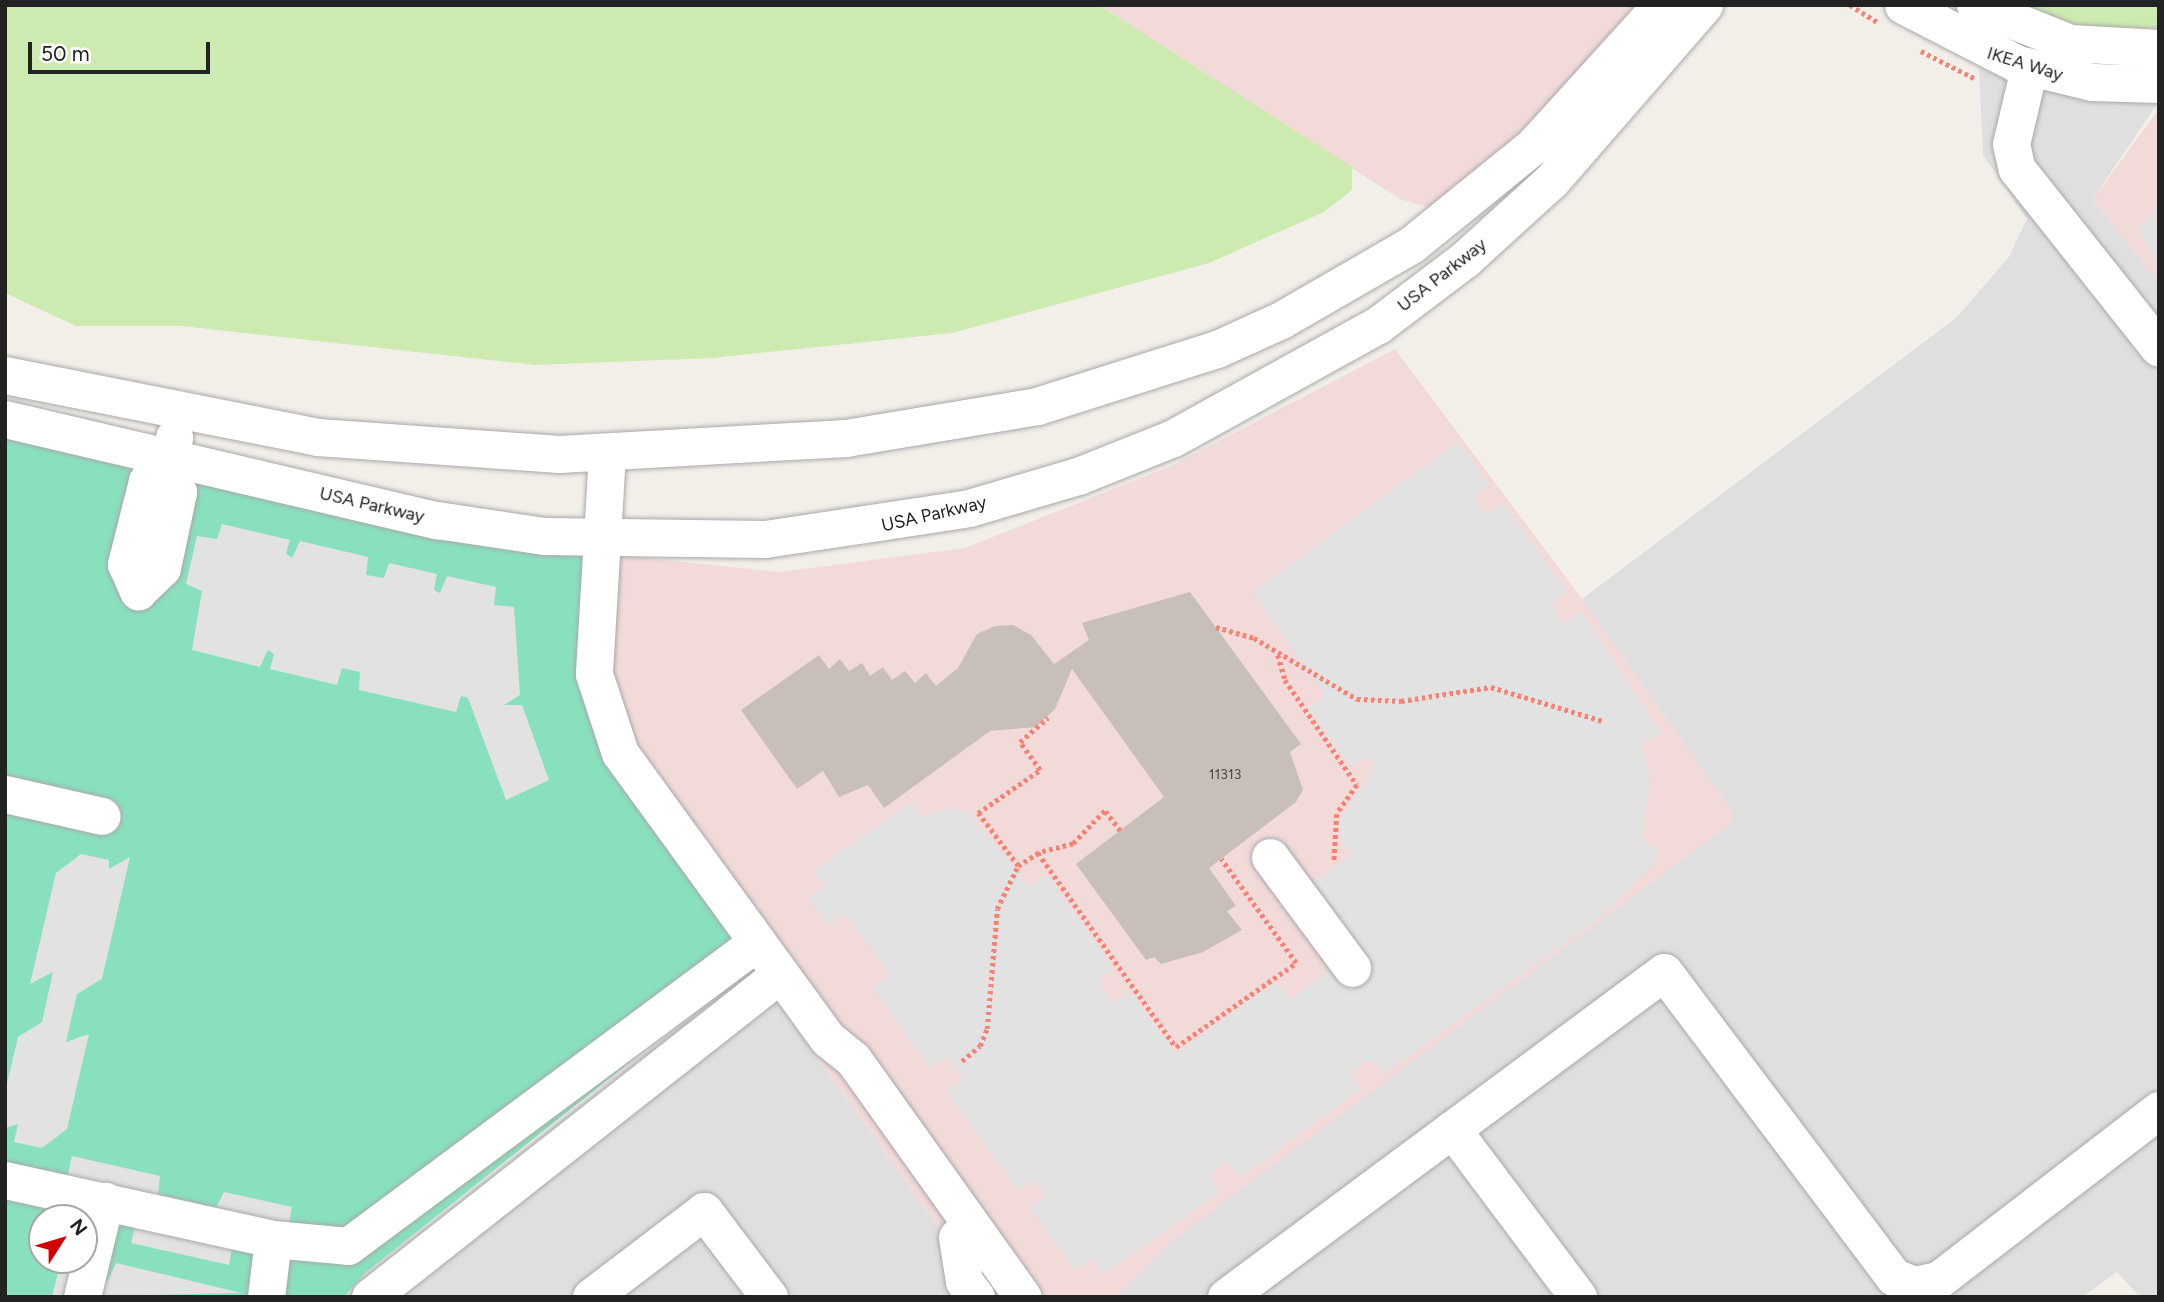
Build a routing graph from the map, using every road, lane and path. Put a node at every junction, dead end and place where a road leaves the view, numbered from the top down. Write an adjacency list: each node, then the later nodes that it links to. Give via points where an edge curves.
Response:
1 (1661, 5): 12 (street, via 1578,101 1492,183 1343,287 1217,349 1133,381 957,421 744,448)
2 (1704, 5): 14 (street, USA Parkway, via 1568,164 1464,260 1348,344 1212,420 1078,476 878,527 753,540)
3 (1903, 5): 6 (street, IKEA Way, via 1982,51)
4 (1975, 5): 5 (street, IKEA Way, via 2070,43)
5 (2159, 48)
6 (2029, 68): 7 (street, IKEA Way, via 2092,82); 8 (street, via 2011,144 2017,169)
7 (2159, 84)
8 (2159, 348)
9 (5, 375): 10 (street)
10 (180, 414): 12 (street, via 402,446); 13 (street)
11 (5, 419): 13 (street, USA Parkway)
12 (607, 453): 14 (street)
13 (167, 463): 14 (street, USA Parkway, via 437,520)
14 (603, 540): 27 (street, via 594,674 601,712 657,809)
15 (1216, 627): 16 (path, via 1254,638)
16 (1278, 654): 18 (path, via 1357,699 1401,701 1491,687); 25 (path, via 1285,680 1357,785 1337,814)
17 (1048, 718): 26 (path, via 1020,742 1040,770 978,814)
18 (1603, 721)
19 (5, 794): 20 (street)
20 (102, 816)
21 (1120, 831): 22 (path, via 1105,811 1073,844)
22 (1038, 853): 24 (path, via 1176,1047 1296,963); 26 (path)
23 (1270, 857): 28 (street)
24 (1221, 859)
25 (1334, 863)
26 (1018, 866): 31 (path, via 993,926 994,999 987,1029 980,1046)
27 (757, 942): 29 (street); 36 (street, via 348,1246)
28 (1352, 968)
29 (780, 974): 30 (street); 41 (street)
30 (828, 1039): 37 (street, via 853,1059); 37 (street, via 838,1074)
31 (962, 1061)
32 (2159, 1110): 33 (street, via 1938,1280 1914,1285 1894,1278 1664,972)
33 (1452, 1129): 38 (street); 46 (street)
34 (5, 1180): 35 (street)
35 (105, 1201): 36 (street); 39 (street)
36 (273, 1239): 40 (street)
37 (982, 1272): 44 (street); 45 (street)
38 (1243, 1292)
39 (82, 1297)
40 (266, 1297)
41 (370, 1297)
42 (590, 1297): 43 (street, via 704,1211)
43 (769, 1297)
44 (1001, 1297)
45 (1023, 1297)
46 (1578, 1297)

